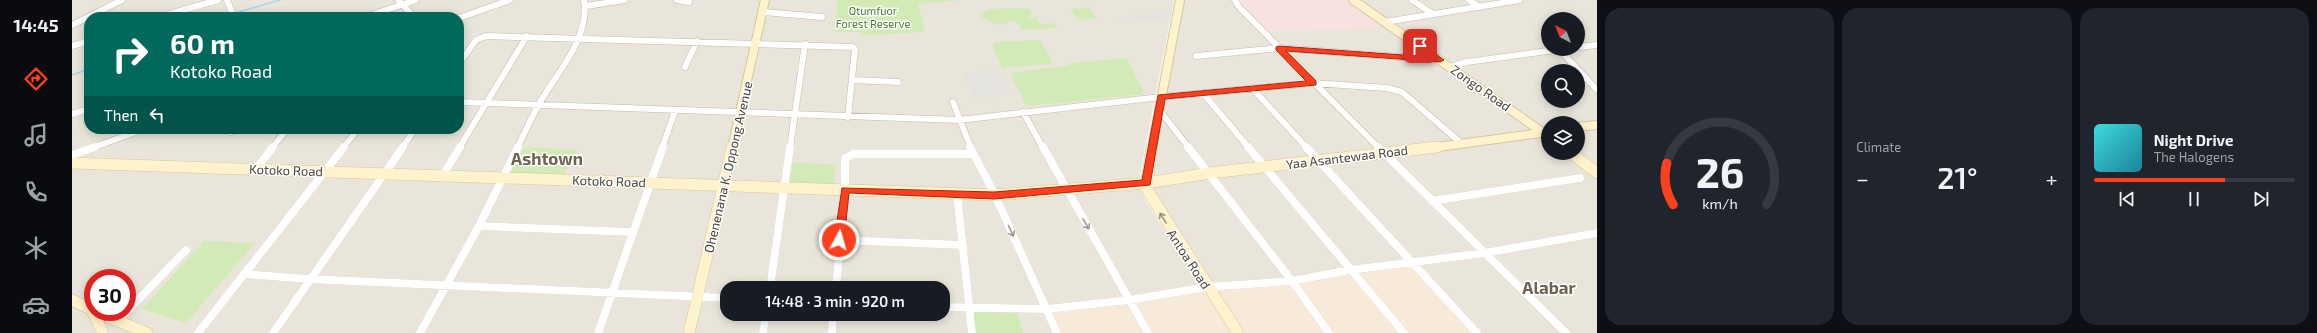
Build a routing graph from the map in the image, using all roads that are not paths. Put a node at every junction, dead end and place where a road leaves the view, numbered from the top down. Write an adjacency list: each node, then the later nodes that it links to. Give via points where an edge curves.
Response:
1 (122, 0): 20 (street)
2 (218, 0): 21 (street)
3 (227, 0): 22 (street)
4 (416, 0): 16 (street)
5 (510, 0): 27 (street)
6 (584, 0): 18 (street)
7 (625, 0): 18 (street)
8 (677, 0): 17 (street)
9 (765, 0): 25 (street, Ohenenana K. Oppong Avenue)
10 (1180, 0): 55 (street)
11 (1235, 0): 41 (street)
12 (1354, 0): 30 (street, Zongo Road)
13 (1412, 0): 26 (street)
14 (1469, 0): 19 (street)
15 (1520, 0): 19 (street)
16 (400, 2): 23 (street); 24 (street)
17 (689, 2)
18 (586, 6): 33 (street)
19 (1480, 7): 26 (street)
20 (98, 12)
21 (176, 12)
22 (232, 12)
23 (377, 12)
24 (409, 12)
25 (763, 12): 28 (street); 36 (street, Ohenenana K. Oppong Avenue)
26 (1433, 14): 30 (street)
27 (464, 16)
28 (822, 17)
29 (84, 19): 31 (street)
30 (1385, 22): 46 (street, Zongo Road)
31 (72, 25)
32 (528, 36): 33 (street); 45 (street, via 480,37); 58 (street)
33 (580, 37): 34 (street); 59 (street)
34 (697, 41): 36 (street); 47 (street)
35 (84, 42): 39 (street)
36 (756, 43): 37 (street); 64 (street, Ohenenana K. Oppong Avenue)
37 (805, 44): 49 (street, via 855,47); 66 (street)
38 (1597, 45): 40 (street)
39 (72, 46)
40 (1585, 46)
41 (1279, 48): 43 (street); 46 (street); 51 (street)
42 (1541, 52): 48 (street, via 1467,62)
43 (1196, 56)
44 (1565, 56): 53 (street)
45 (464, 57)
46 (1440, 60): 48 (street, Zongo Road)
47 (685, 67)
48 (1450, 67): 71 (street, Zongo Road)
49 (852, 80): 50 (street); 67 (street)
50 (898, 82)
51 (1313, 83): 52 (street); 77 (street, via 1387,88 1402,92); 79 (street)
52 (1252, 88): 54 (street); 82 (street)
53 (1597, 90)
54 (1203, 93): 55 (street); 84 (street)
55 (1161, 97): 60 (street); 63 (street)
56 (464, 102): 58 (street)
57 (953, 102): 68 (street)
58 (487, 103): 59 (street); 90 (street)
59 (539, 104): 62 (street); 91 (street)
60 (1158, 108): 88 (street); 94 (street)
61 (84, 110): 65 (street)
62 (675, 110): 64 (street); 93 (street)
63 (1023, 112): 68 (street); 98 (street)
64 (739, 113): 66 (street); 95 (street, Ohenenana K. Oppong Avenue)
65 (72, 114)
66 (794, 114): 67 (street); 96 (street)
67 (848, 117): 68 (street)
68 (958, 120): 78 (street)
69 (1597, 125): 70 (street)
70 (1585, 126)
71 (1541, 130)
72 (130, 134): 80 (street)
73 (283, 134): 85 (street)
74 (354, 134): 86 (street)
75 (412, 134): 87 (street)
76 (1541, 134): 77 (street, Yaa Asantewaa Road)
77 (1461, 142): 79 (street, Yaa Asantewaa Road)
78 (973, 154): 97 (street, via 848,155 845,158); 100 (street)
79 (1384, 154): 82 (street, Yaa Asantewaa Road); 101 (street)
80 (72, 155)
81 (1579, 160): 89 (street)
82 (1318, 161): 84 (street, Yaa Asantewaa Road); 109 (street)
83 (72, 163): 85 (street, Kotoko Road)
84 (1264, 167): 88 (street, Yaa Asantewaa Road); 110 (street)
85 (256, 169): 86 (street, Kotoko Road)
86 (325, 171): 87 (street, Kotoko Road); 111 (street)
87 (386, 173): 90 (street, Kotoko Road); 112 (street)
88 (1210, 173): 94 (street, Yaa Asantewaa Road); 115 (street)
89 (1597, 173)
90 (443, 175): 91 (street, Kotoko Road)
91 (503, 178): 93 (street, Kotoko Road); 102 (street)
92 (1580, 178): 101 (street)
93 (650, 183): 95 (street, Kotoko Road); 103 (street)
94 (1146, 183): 98 (street, Kotoko Road); 117 (street, Antoa Road, one-way to 94, via 1148,194)
95 (723, 186): 96 (street, Kotoko Road); 119 (street, Ohenenana K. Oppong Avenue)
96 (784, 188): 97 (street, Kotoko Road); 113 (street)
97 (845, 190): 99 (street, Kotoko Road); 105 (street)
98 (1066, 190): 100 (street, Kotoko Road); 122 (street, one-way to 122)
99 (958, 194): 100 (street, Kotoko Road); 106 (street)
100 (994, 195): 127 (street, one-way to 127)
101 (1432, 201): 108 (street)
102 (479, 226): 103 (street); 116 (street)
103 (633, 232): 118 (street)
104 (1597, 233): 108 (street)
105 (839, 240): 106 (street); 114 (street)
106 (964, 245): 126 (street)
107 (186, 250): 123 (street)
108 (1485, 252): 109 (street); 148 (street)
109 (1411, 262): 110 (street); 147 (street)
110 (1350, 270): 115 (street); 146 (street)
111 (244, 274): 112 (street); 134 (street)
112 (308, 279): 116 (street); 135 (street)
113 (771, 281)
114 (836, 281)
115 (1292, 281): 117 (street); 145 (street)
116 (446, 284): 118 (street); 136 (street)
117 (1207, 287): 122 (street); 144 (street, Antoa Road)
118 (612, 293): 119 (street); 137 (street)
119 (699, 297): 120 (street); 138 (street, Ohenenana K. Oppong Avenue)
120 (720, 298)
121 (72, 300): 124 (street)
122 (1130, 300): 127 (street); 143 (street)
123 (136, 302)
124 (84, 306)
125 (950, 307): 126 (street)
126 (970, 308): 127 (street); 141 (street)
127 (1047, 309): 142 (street)
128 (98, 321): 132 (street)
129 (118, 321): 133 (street)
130 (765, 321): 139 (street)
131 (833, 321): 140 (street)
132 (103, 333)
133 (147, 333)
134 (198, 333)
135 (273, 333)
136 (420, 333)
137 (598, 333)
138 (688, 333)
139 (763, 333)
140 (832, 333)
141 (972, 333)
142 (1057, 333)
143 (1148, 333)
144 (1238, 333)
145 (1329, 333)
146 (1404, 333)
147 (1477, 333)
148 (1566, 333)

